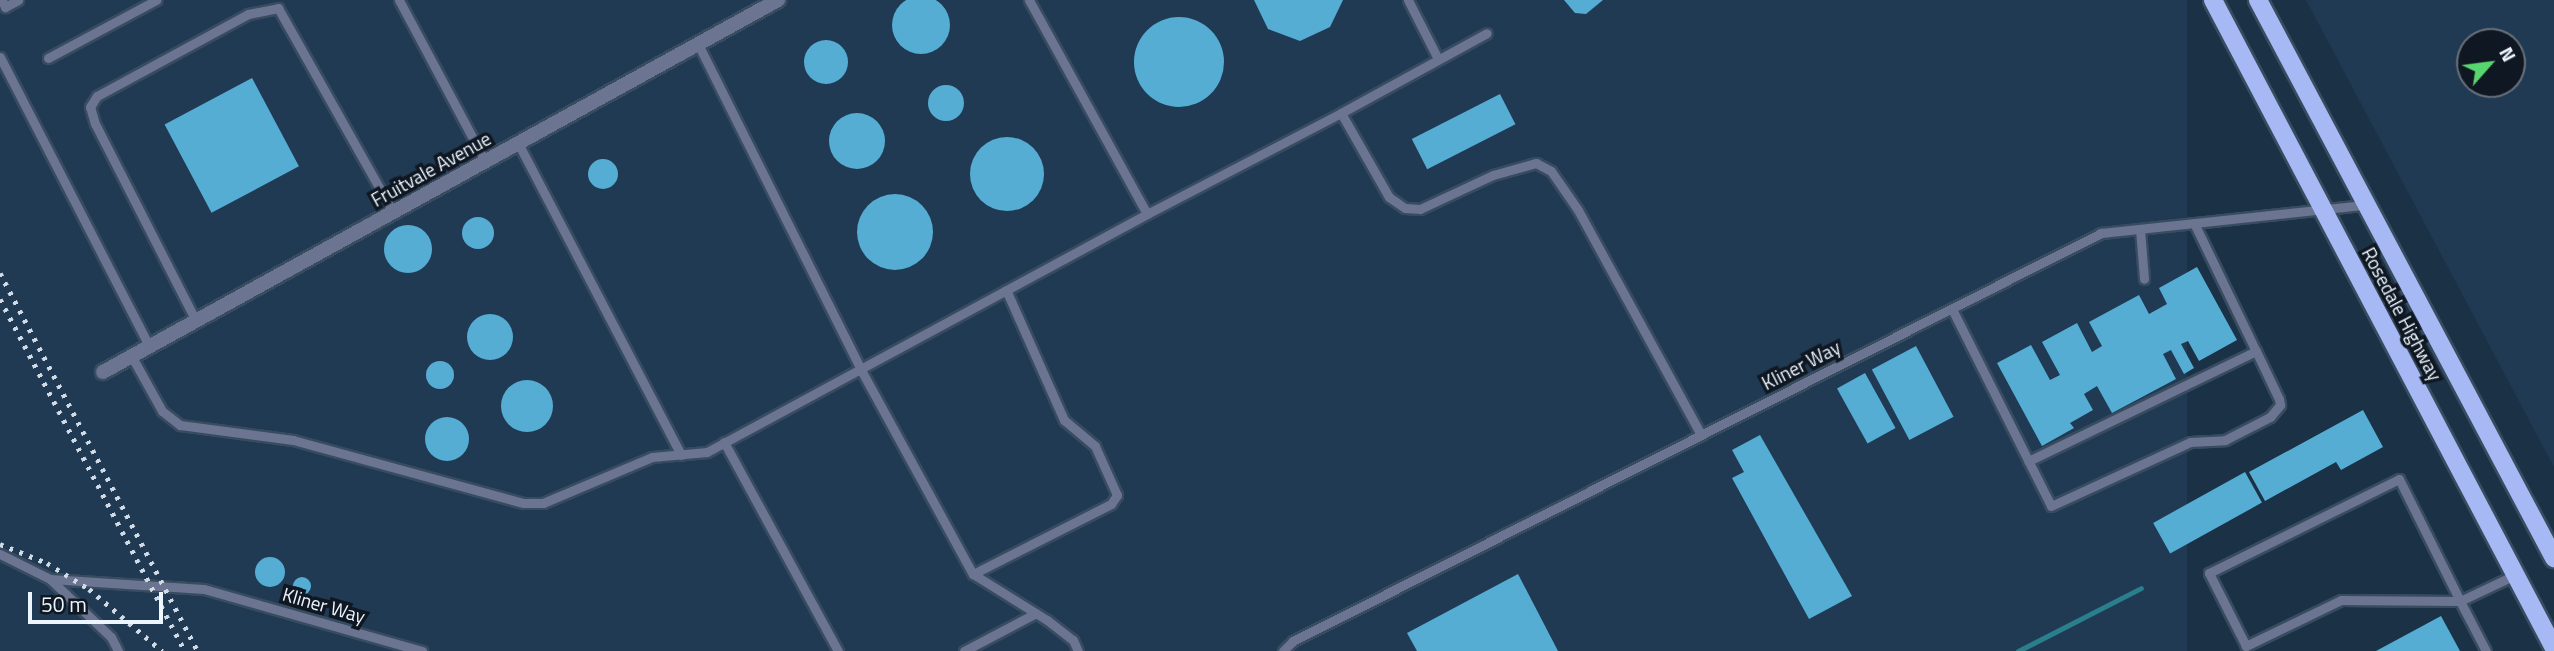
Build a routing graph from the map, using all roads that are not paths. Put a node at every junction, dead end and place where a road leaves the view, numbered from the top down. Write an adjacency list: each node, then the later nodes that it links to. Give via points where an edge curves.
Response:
1 (2, 0): 2 (lane, via 5,7)
2 (18, 0)
3 (156, 0): 13 (lane)
4 (400, 0): 17 (lane)
5 (778, 0): 11 (street, Fruitvale Avenue)
6 (1029, 0): 21 (lane)
7 (1408, 0): 14 (lane)
8 (2213, 0): 19 (main road, Rosedale Highway)
9 (2258, 0): 18 (main road, Rosedale Highway)
10 (1487, 33): 14 (lane)
11 (698, 44): 16 (street, Fruitvale Avenue); 31 (lane)
12 (0, 57): 28 (lane)
13 (48, 58)
14 (1438, 59): 15 (lane)
15 (1341, 113): 21 (lane); 33 (lane, via 1389,197 1405,208 1420,209 1493,175 1536,163 1551,171 1578,210)
16 (518, 144): 17 (street, Fruitvale Avenue); 35 (lane)
17 (485, 161): 20 (street, Fruitvale Avenue)
18 (2365, 205): 19 (lane, Kliner Way); 38 (main road, Rosedale Highway)
19 (2323, 208): 22 (lane, Kliner Way); 40 (main road, Rosedale Highway)
20 (393, 212): 27 (street, Fruitvale Avenue); 27 (lane, via 278,8 248,14 97,96 90,107 95,124)
21 (1147, 214): 25 (lane)
22 (2194, 223): 23 (lane, Kliner Way); 29 (lane)
23 (2140, 229): 24 (lane); 26 (lane, Kliner Way, via 2101,233)
24 (2144, 279)
25 (1006, 290): 31 (lane); 39 (lane, via 1064,420 1095,446 1116,495 1111,505)
26 (1952, 309): 33 (lane, Kliner Way); 36 (lane)
27 (196, 321): 28 (street, Fruitvale Avenue)
28 (150, 347): 30 (street, Fruitvale Avenue)
29 (2256, 351): 36 (lane); 36 (lane, via 2280,405 2270,417 2225,440 2190,442 2051,506)
30 (132, 357): 32 (street, Fruitvale Avenue); 35 (lane, via 162,411 180,425 293,440 524,503 543,503 652,457)
31 (860, 368): 34 (lane); 39 (lane)
32 (103, 372)
33 (1701, 435): 50 (lane, Kliner Way, via 1293,640)
34 (724, 442): 35 (lane, via 707,452); 47 (lane)
35 (681, 455)
36 (2028, 461)
37 (0, 554): 41 (lane)
38 (2554, 558)
39 (972, 574): 43 (lane)
40 (2515, 575): 42 (lane); 44 (main road, Rosedale Highway)
41 (50, 579): 45 (lane, via 111,637); 46 (lane, Kliner Way, via 204,589)
42 (2460, 601): 42 (lane, via 2399,479 2209,573 2246,646 2341,600); 51 (lane)
43 (1036, 613): 48 (lane); 49 (lane, via 1073,640)
44 (2554, 648)
45 (118, 651)
46 (422, 651)
47 (838, 651)
48 (964, 651)
49 (1079, 651)
50 (1283, 651)
51 (2486, 651)

